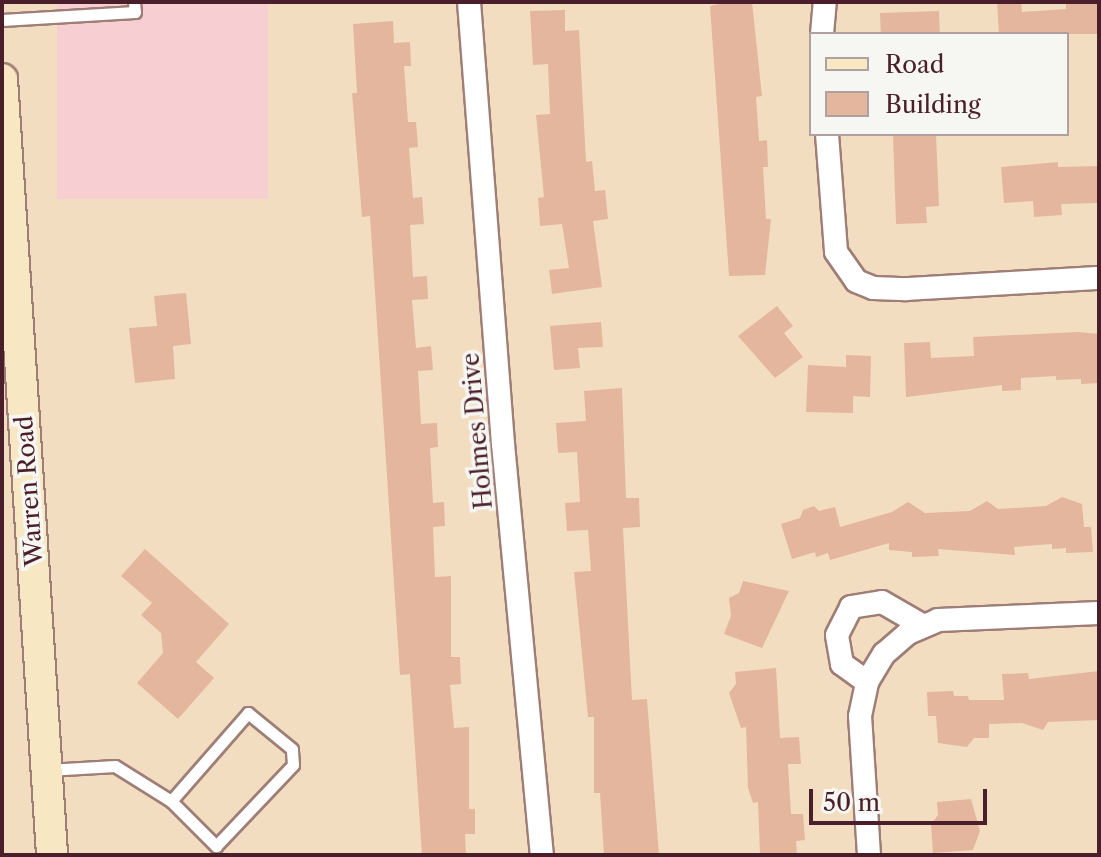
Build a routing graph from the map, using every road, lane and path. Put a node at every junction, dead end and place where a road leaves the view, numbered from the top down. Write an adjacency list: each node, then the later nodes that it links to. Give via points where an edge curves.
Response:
1 (134, 2): 4 (lane, via 135,12)
2 (469, 2): 15 (street, Holmes Drive)
3 (825, 2): 5 (street)
4 (2, 20)
5 (822, 32)
6 (2, 98): 12 (main road, Warren Road)
7 (827, 136): 8 (street, via 836,252 856,281 873,288 907,289)
8 (1099, 278)
9 (1099, 613): 10 (street)
10 (922, 625): 11 (street, via 890,648); 11 (street, via 882,602 851,607 837,635 842,664)
11 (867, 682): 16 (street, via 860,716)
12 (46, 770): 13 (lane, via 115,766); 14 (main road, Warren Road)
13 (171, 801): 13 (lane, via 248,713 292,749 293,765 216,846)
14 (52, 855)
15 (542, 855)
16 (869, 855)

